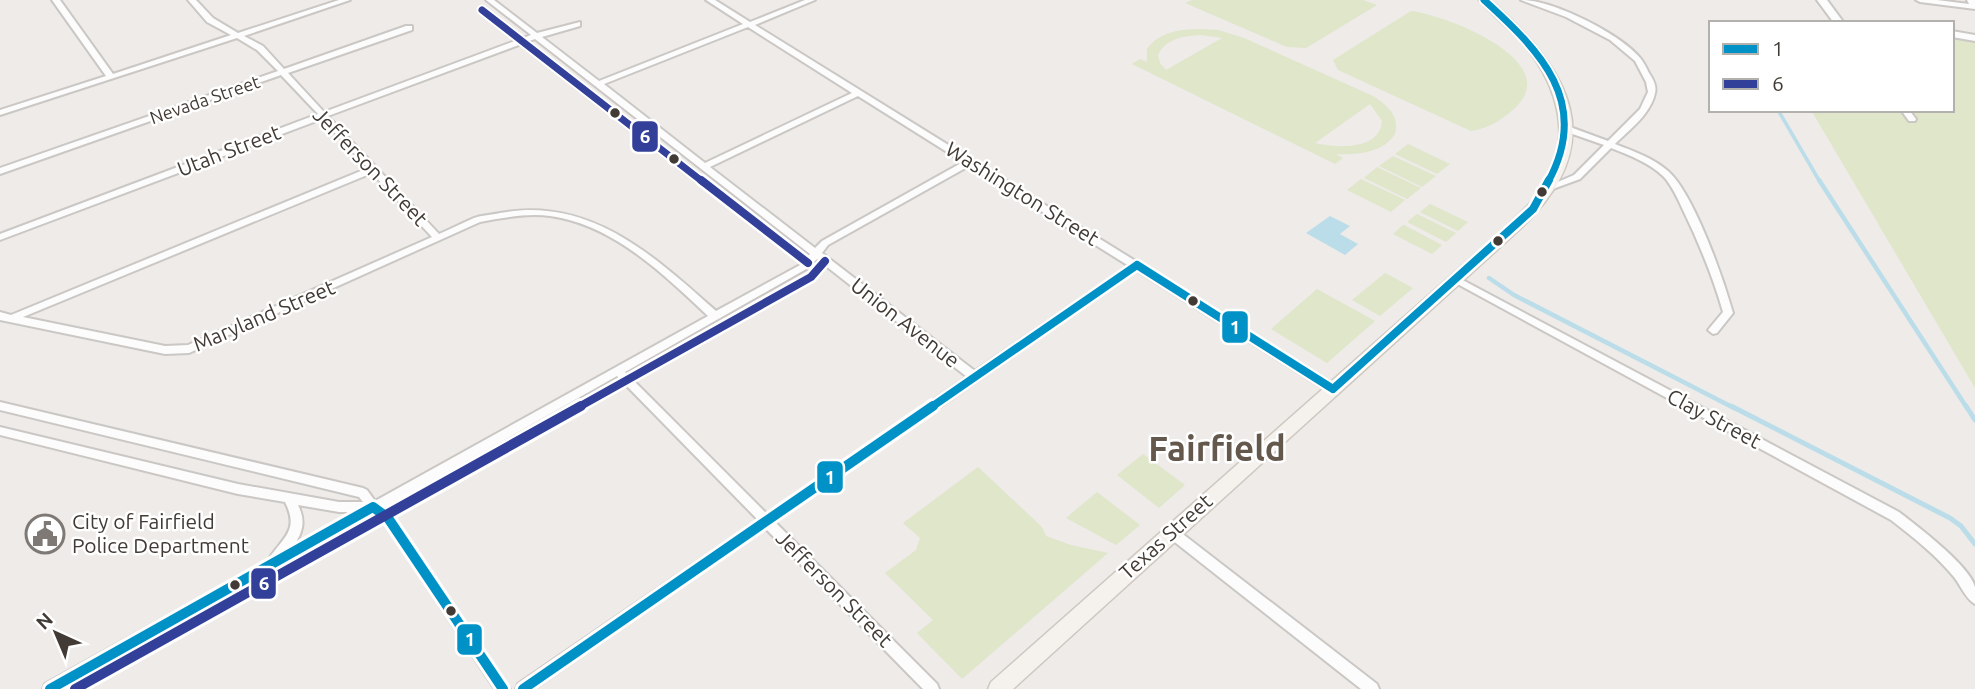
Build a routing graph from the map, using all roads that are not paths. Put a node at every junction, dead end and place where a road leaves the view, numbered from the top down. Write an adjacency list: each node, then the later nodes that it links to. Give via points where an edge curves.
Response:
1 (55, 0): 21 (street)
2 (192, 0): 17 (street, Jefferson Street, via 210,20)
3 (346, 0): 17 (street)
4 (490, 0): 18 (street, Union Avenue)
5 (710, 0): 14 (street, Washington Street)
6 (811, 0): 14 (street)
7 (1483, 0): 28 (main road, Texas Street, via 1541,54 1567,111)
8 (1525, 0): 29 (street, Texas Street, via 1583,22 1613,38 1638,60 1650,82 1651,100)
9 (1822, 0): 12 (street)
10 (1920, 0): 11 (street)
11 (1973, 3)
12 (1838, 21)
13 (578, 24): 18 (street)
14 (748, 24): 22 (street); 23 (street, Washington Street)
15 (409, 28): 20 (street, Nevada Street)
16 (1954, 34): 19 (street)
17 (237, 36): 20 (street, Jefferson Street, via 260,48); 21 (street)
18 (537, 37): 22 (street, Union Avenue); 26 (street, Utah Street)
19 (1975, 38)
20 (281, 73): 26 (street, Jefferson Street); 33 (street, Nevada Street)
21 (111, 77): 25 (street)
22 (598, 84): 31 (street, Union Avenue)
23 (860, 92): 30 (street, Washington Street); 31 (street)
24 (1907, 112): 27 (street)
25 (0, 113)
26 (321, 116): 32 (street, Jefferson Street); 35 (street, Utah Street)
27 (1912, 119)
28 (1567, 130): 29 (street); 34 (main road, Texas Street)
29 (1608, 146): 34 (street, Texas Street, via 1577,177); 43 (street, via 1656,166 1674,182 1722,286 1728,313)
30 (970, 162): 37 (street, via 825,243); 38 (street, Washington Street)
31 (705, 166): 37 (street, Union Avenue)
32 (373, 169): 36 (street, Jefferson Street); 42 (street)
33 (0, 171)
34 (1550, 187): 39 (main road, Texas Street, via 1533,209)
35 (0, 237)
36 (438, 238): 41 (street, Jefferson Street, via 505,213 559,214 633,246); 42 (street, Maryland Street, via 189,349 165,350)
37 (816, 253): 41 (street, via 805,266); 45 (street, Union Avenue)
38 (1137, 265): 45 (street); 46 (street, Washington Street)
39 (1455, 279): 46 (main road, Texas Street); 54 (street, Clay Street, via 1895,516 1962,575)
40 (0, 316): 42 (street, Maryland Street)
41 (715, 316): 44 (street)
42 (12, 318)
43 (1713, 330)
44 (617, 370): 50 (street); 51 (street, Jefferson Street)
45 (975, 377): 51 (street)
46 (1333, 389): 52 (main road, Texas Street)
47 (0, 406): 50 (street, via 359,492)
48 (0, 430): 49 (street)
49 (289, 499): 50 (street); 53 (street, via 299,520 298,529)
50 (373, 507): 53 (street); 57 (street, via 390,520)
51 (767, 521): 58 (street); 59 (street, Jefferson Street)
52 (1171, 532): 60 (main road, Texas Street); 61 (street)
53 (270, 566): 55 (street)
54 (1975, 598)
55 (70, 684): 56 (street)
56 (51, 689)
57 (503, 689)
58 (523, 689)
59 (932, 689)
60 (998, 689)
61 (1372, 689)

